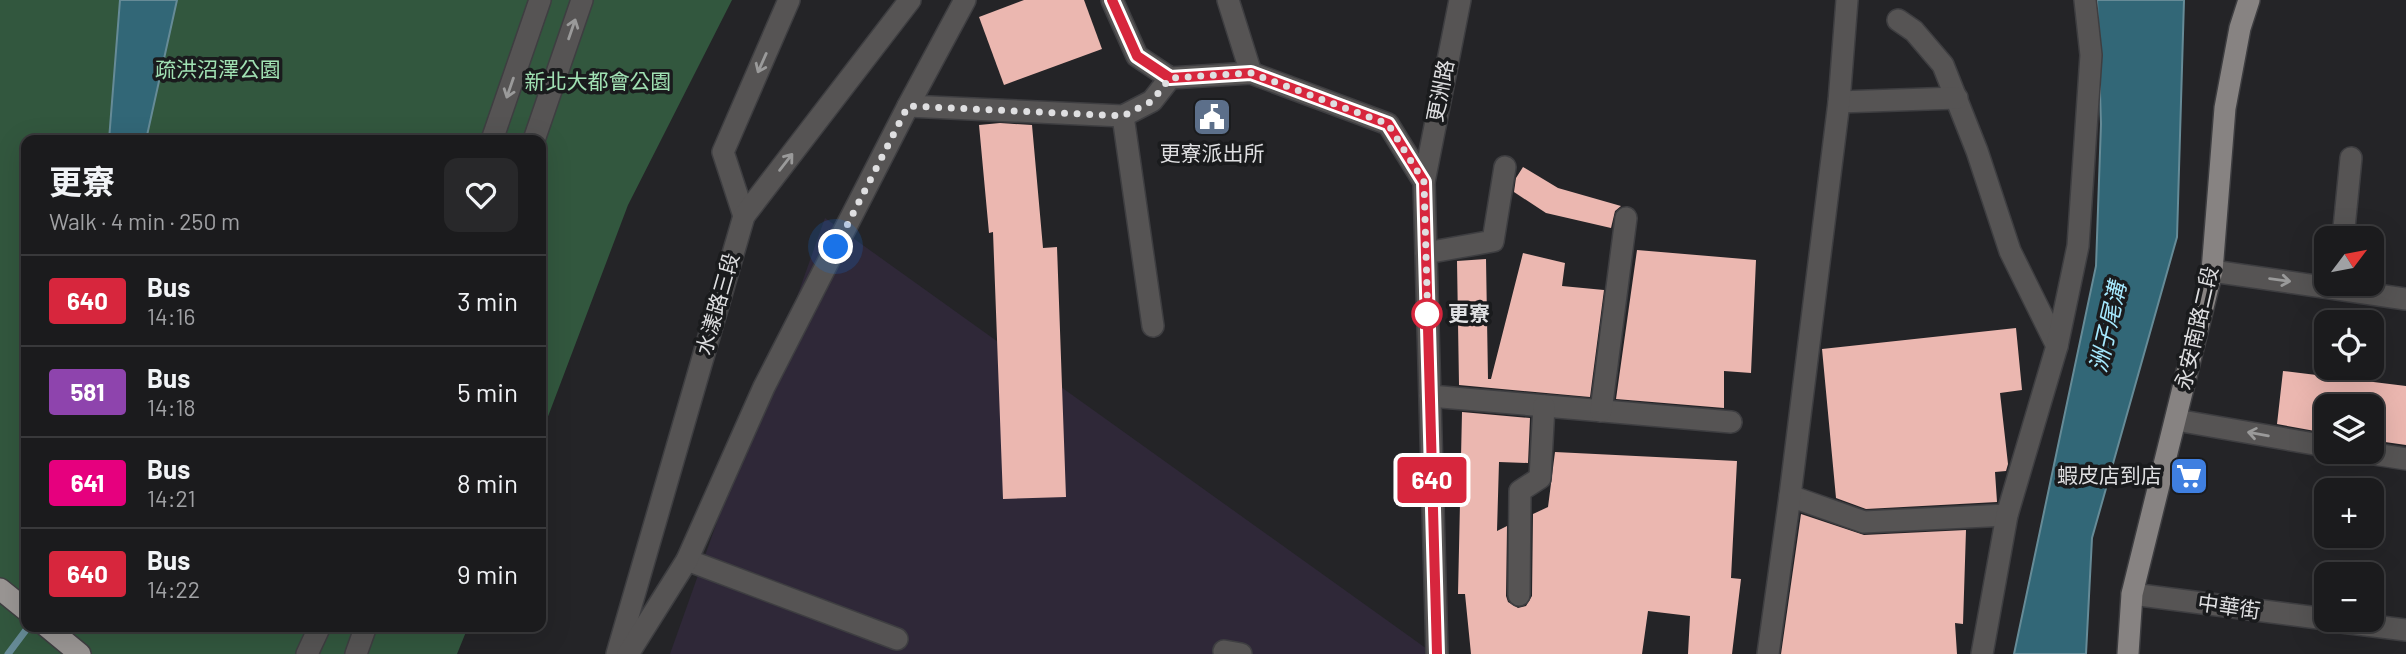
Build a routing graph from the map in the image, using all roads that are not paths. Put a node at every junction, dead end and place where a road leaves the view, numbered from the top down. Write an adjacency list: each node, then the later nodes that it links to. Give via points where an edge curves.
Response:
1 (540, 0): 19 (street, one-way to 19)
2 (582, 0): 20 (street, one-way to 2)
3 (789, 0): 24 (street, one-way to 24, via 723,152)
4 (910, 0): 24 (street, 水漾路三段, one-way to 4)
5 (965, 0): 17 (street)
6 (1112, 0): 14 (street, via 1137,56)
7 (1228, 0): 13 (street)
8 (1460, 0): 23 (street, 更洲路)
9 (1847, 0): 16 (street)
10 (2085, 0): 33 (street, via 2091,55 2078,246)
11 (2249, 0): 28 (main road, 永安南路二段, via 2225,108)
12 (1898, 20): 15 (street, via 1914,31 1943,65)
13 (1251, 73): 14 (street); 23 (street, via 1388,124)
14 (1170, 78): 18 (street, via 1152,101)
15 (1957, 99): 16 (street); 33 (street, via 2010,251)
16 (1839, 102): 42 (street)
17 (908, 106): 18 (street); 44 (street, via 764,387)
18 (1123, 116): 32 (street)
19 (494, 135)
20 (536, 135)
21 (2351, 158): 26 (street)
22 (1505, 167): 27 (street, via 1493,242)
23 (1424, 182): 27 (street, 更洲路)
24 (744, 216): 59 (street, 水漾路三段)
25 (1626, 218): 36 (street)
26 (2344, 226)
27 (1426, 253): 34 (street, 更洲路)
28 (2212, 271): 29 (street, one-way to 29); 37 (main road, 永安南路二段)
29 (2314, 283)
30 (2384, 295): 31 (street)
31 (2406, 299)
32 (1153, 326)
33 (2057, 346): 43 (street)
34 (1430, 396): 35 (street); 61 (street, 更洲路)
35 (1544, 406): 36 (street); 47 (street, via 1540,478 1520,491)
36 (1601, 411): 38 (street)
37 (2176, 420): 39 (street, one-way to 37); 46 (main road, 永安南路二段)
38 (1731, 422)
39 (2314, 444)
40 (2384, 456): 41 (street)
41 (2406, 459)
42 (1790, 496): 43 (street, via 1864,522); 62 (street)
43 (2007, 515): 63 (street)
44 (687, 560): 55 (street); 60 (street)
45 (0, 589): 48 (highway)
46 (2132, 594): 49 (street, 中華街); 64 (main road, 永安南路二段)
47 (1519, 595)
48 (21, 606)
49 (2314, 618)
50 (2384, 627): 51 (street, 中華街)
51 (2406, 630)
52 (53, 632): 56 (highway)
53 (317, 632): 57 (street)
54 (364, 632): 58 (street)
55 (897, 639)
56 (80, 654)
57 (307, 654)
58 (356, 654)
59 (617, 654)
60 (628, 654)
61 (1437, 654)
62 (1768, 654)
63 (1982, 654)
64 (2128, 654)

